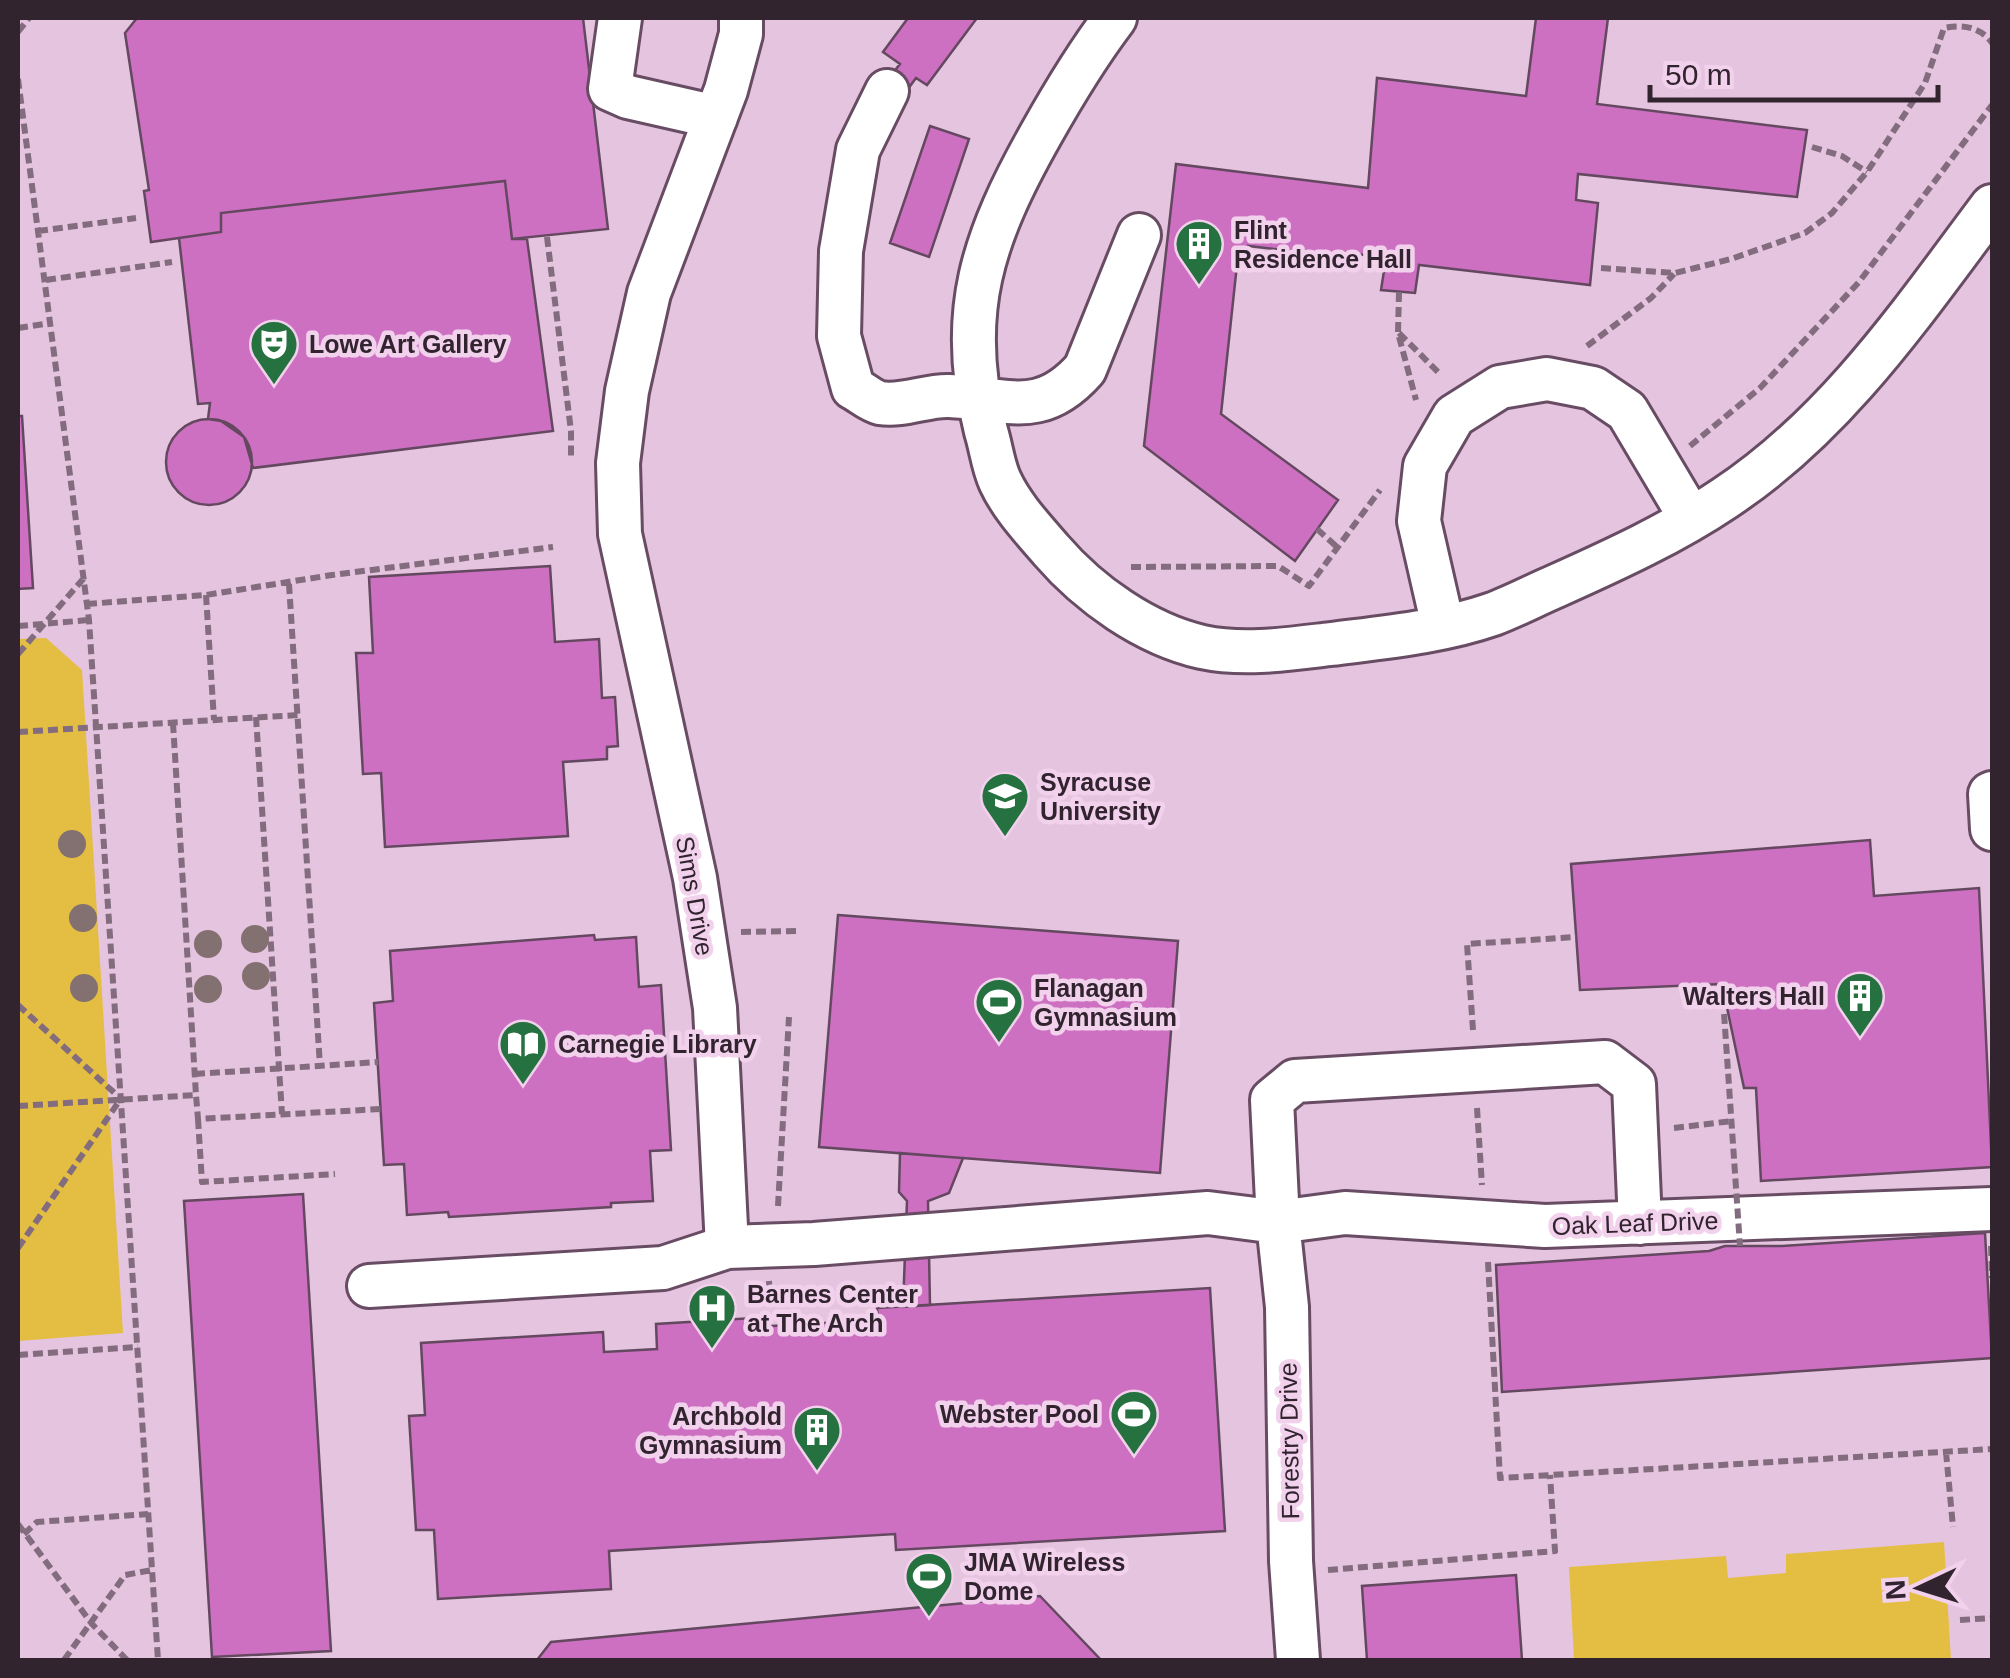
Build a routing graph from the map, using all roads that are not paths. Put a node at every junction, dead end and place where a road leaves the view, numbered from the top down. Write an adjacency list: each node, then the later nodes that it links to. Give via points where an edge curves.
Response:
1 (620, 18): 5 (street, via 610,89)
2 (741, 18): 5 (street, Sims Drive)
3 (1115, 18): 8 (street, via 1082,61 994,227 973,346)
4 (888, 91): 8 (street, via 858,150 840,251 839,336 853,388 877,403 948,396)
5 (716, 117): 16 (street, Sims Drive, via 649,292 618,462 630,593 694,878 714,1008)
6 (1992, 206): 9 (street, via 1899,330 1806,437)
7 (1139, 235): 8 (street, via 1085,370 1069,388 1024,404)
8 (979, 401): 10 (street, via 999,480 1020,514 1080,580 1164,634 1204,647 1272,651)
9 (1690, 518): 10 (street, via 1616,560 1493,614); 10 (street, via 1627,411 1593,388 1546,379 1500,387 1454,416 1425,466 1419,522)
10 (1443, 626)
11 (1992, 794): 12 (street)
12 (1992, 829)
13 (1992, 1210): 15 (street, Oak Leaf Drive)
14 (1278, 1222): 15 (street, Oak Leaf Drive, via 1346,1213 1545,1226); 15 (street, Forestry Drive, via 1272,1100 1295,1081 1604,1062 1634,1084); 16 (street, via 1208,1214); 18 (street, Forestry Drive, via 1287,1307)
15 (1640, 1223)
16 (728, 1247): 17 (street, via 663,1268)
17 (369, 1286)
18 (1298, 1660)

